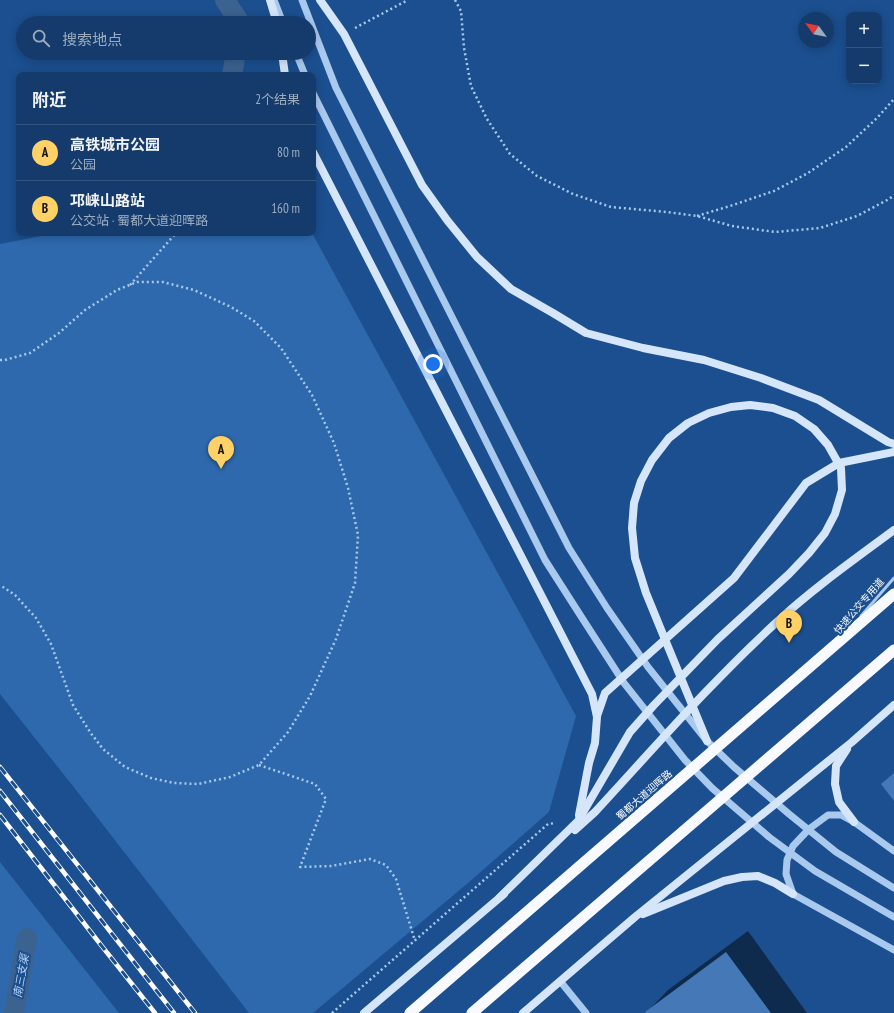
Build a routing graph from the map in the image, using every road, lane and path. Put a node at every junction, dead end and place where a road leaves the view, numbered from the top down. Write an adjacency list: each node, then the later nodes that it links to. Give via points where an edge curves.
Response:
1 (270, 0): 7 (main road)
2 (274, 0): 8 (street)
3 (302, 0): 9 (street)
4 (320, 0): 10 (main road)
5 (408, 0): 10 (path)
6 (455, 0): 20 (path, via 461,11 471,86 487,119 510,154 537,176 573,194 611,207)
7 (275, 16)
8 (281, 16)
9 (308, 16)
10 (344, 34): 24 (main road, via 422,185 477,257 510,289 586,333 704,360 819,400)
11 (316, 36): 36 (street, via 336,88 569,548 648,667)
12 (283, 60): 14 (main road)
13 (299, 60): 15 (street)
14 (285, 72)
15 (304, 72)
16 (894, 99): 20 (path, via 846,147 808,173 774,191)
17 (316, 100): 45 (street, via 545,560 624,682 685,760 712,788 763,832 815,871)
18 (316, 158): 35 (main road, via 592,694)
19 (894, 195): 20 (path, via 857,216 820,228 775,232 732,226)
20 (697, 216)
21 (173, 236): 22 (path)
22 (130, 285): 23 (path, via 85,310 59,333 30,353); 38 (path, via 137,282 163,282 194,290 254,321 281,348 312,395 334,443 348,488 358,535 355,583 336,639 310,696 288,732)
23 (0, 360)
24 (894, 444)
25 (894, 452): 35 (main road, via 839,463 806,483 734,578 605,693)
26 (894, 530): 44 (main road, via 836,572 780,619 722,674 595,812)
27 (894, 578): 30 (lane, 快速公交专用道)
28 (0, 585): 38 (path, via 15,595 36,618 51,644 73,705 103,749 125,767 151,778 174,783 198,784 230,777)
29 (894, 594): 32 (highway, 蜀都大道迎晖路)
30 (860, 617)
31 (855, 623): 32 (lane, 快速公交专用道)
32 (835, 646): 52 (highway, 蜀都大道迎晖路)
33 (894, 651): 53 (highway)
34 (894, 705): 37 (main road)
35 (597, 716): 39 (main road, via 595,743)
36 (707, 741): 39 (main road, via 646,593 635,558 632,528 634,503 641,481 652,460 669,438 688,422 730,407 750,405 773,408 795,416 814,428 828,444 841,468 842,490 834,514 825,533 809,553 718,639 654,706 630,732); 42 (street, via 818,838)
37 (852, 742): 40 (main road, via 836,766 835,784 839,802); 46 (main road)
38 (259, 765): 47 (path, via 315,784 326,799 300,867 331,866 370,860 386,865 396,879)
39 (578, 821): 44 (main road); 47 (path, via 548,824)
40 (854, 822): 41 (street); 43 (street, via 840,815 828,815 809,829 793,846 787,860 786,874)
41 (894, 851)
42 (894, 888)
43 (793, 894): 46 (main road, via 758,876 742,877 724,881); 48 (street)
44 (500, 898): 51 (main road)
45 (894, 917)
46 (635, 918): 49 (main road)
47 (415, 941): 50 (path)
48 (894, 950)
49 (560, 981): 54 (main road); 55 (street)
50 (332, 1013)
51 (364, 1013)
52 (410, 1013)
53 (472, 1013)
54 (523, 1013)
55 (586, 1013)

